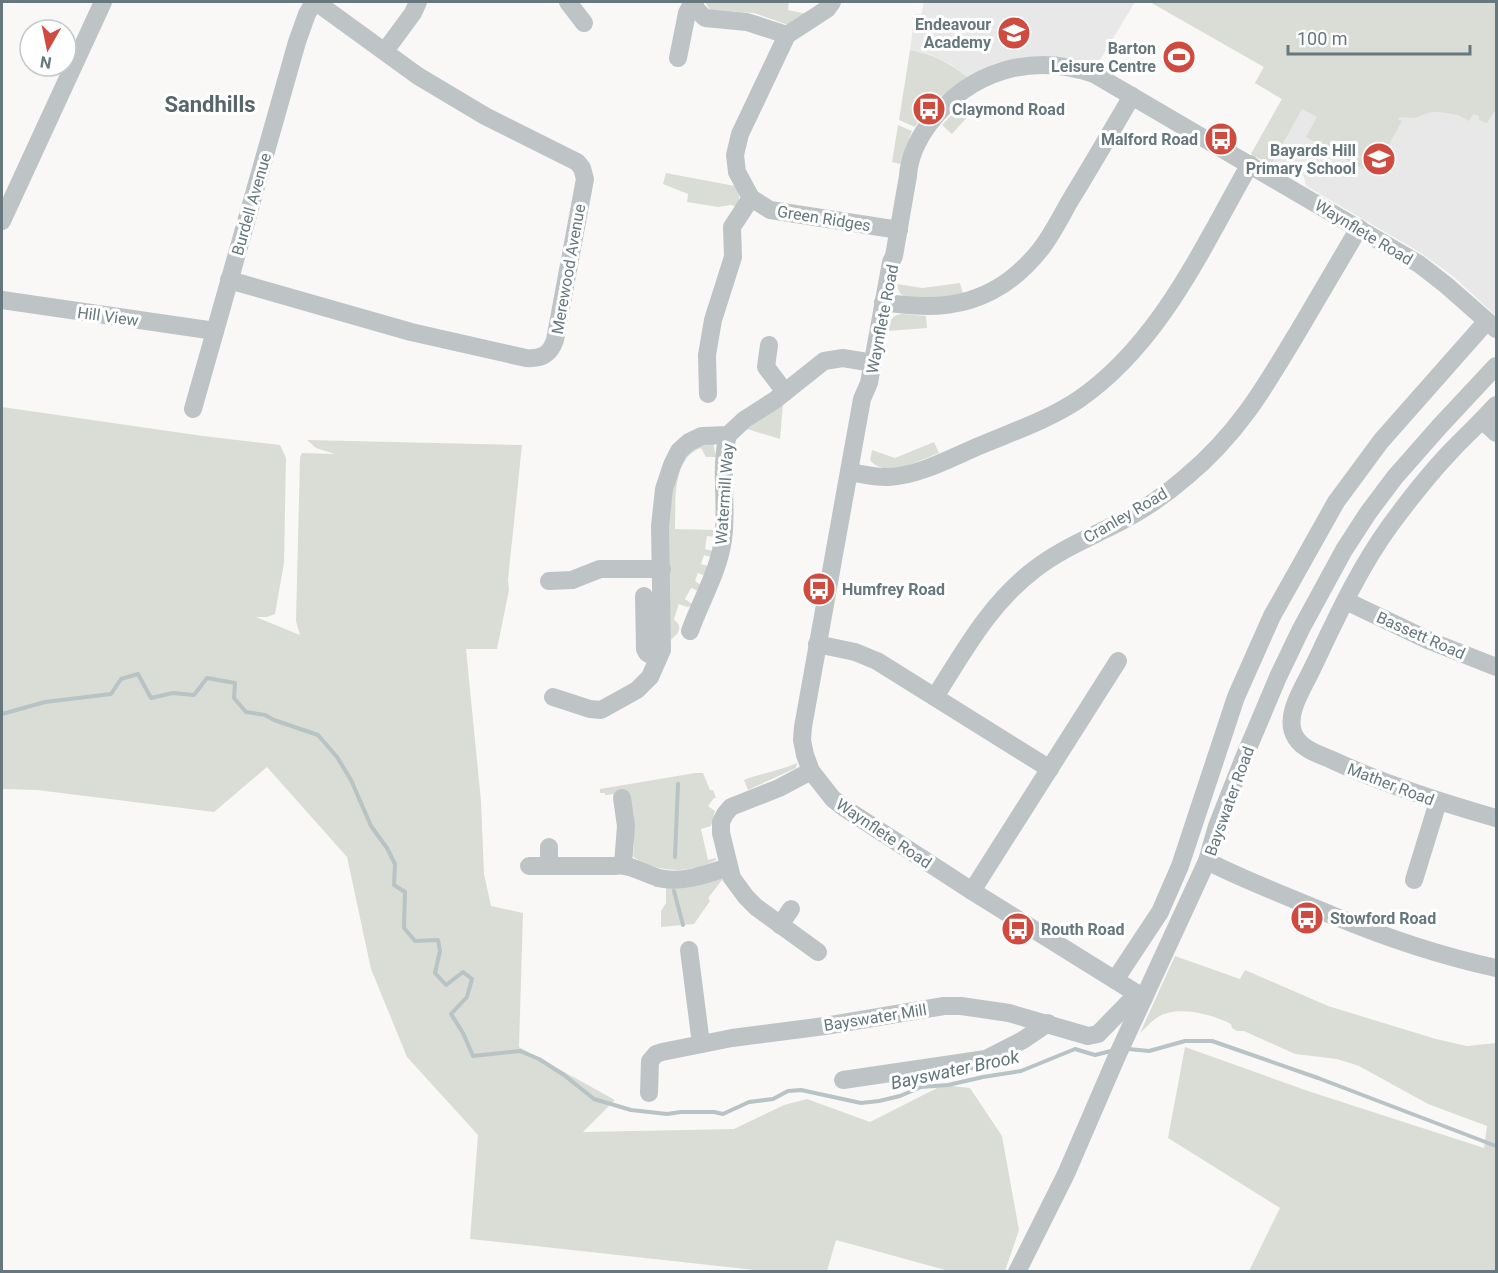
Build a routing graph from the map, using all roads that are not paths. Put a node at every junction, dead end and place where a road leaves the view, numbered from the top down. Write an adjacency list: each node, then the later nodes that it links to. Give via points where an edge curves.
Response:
1 (103, 2): 15 (street)
2 (315, 2): 10 (street, Merewood Avenue); 18 (street, Burdell Avenue, via 297,42)
3 (418, 2): 10 (street)
4 (568, 2): 8 (street)
5 (849, 2): 7 (street)
6 (695, 5): 9 (street, via 705,18 747,22); 11 (street, via 687,13)
7 (830, 5): 9 (street)
8 (584, 23)
9 (787, 35): 14 (street, via 736,147 737,172)
10 (385, 51): 18 (street, Merewood Avenue, via 485,116 582,168 585,179 552,349 538,358 500,353)
11 (678, 58)
12 (1132, 96): 13 (street, Waynflete Road); 17 (street, Waynflete Road, via 1094,74 1053,65 1018,66 975,82 944,105 916,146); 20 (street, via 1046,241 1012,279 986,295 948,305 917,307)
13 (1250, 164): 16 (street, Waynflete Road); 33 (street, via 1160,319 1132,354 1092,390 1040,421 918,470 887,478)
14 (751, 198): 17 (street, Green Ridges, via 776,212); 27 (street, via 732,227 733,257 713,320 707,355)
15 (2, 220)
16 (1359, 228): 21 (street, Waynflete Road, via 1419,264); 43 (street, Cranley Road, via 1263,392 1223,442 1159,498 1052,557 1021,580 983,621)
17 (899, 230): 20 (street, Waynflete Road)
18 (229, 280): 22 (street, Burdell Avenue)
19 (2, 300): 22 (street, Hill View)
20 (883, 302): 24 (street, Waynflete Road)
21 (1492, 325): 63 (street, Bayswater Road, via 1381,441 1335,502 1272,616 1236,697 1180,866 1160,912)
22 (215, 331): 29 (street, Burdell Avenue)
23 (769, 345): 26 (street, via 766,367)
24 (873, 363): 26 (street, via 843,358 824,361); 33 (street, Waynflete Road, via 862,399)
25 (1497, 366): 51 (street, Bayswater Road, via 1395,477 1344,550 1278,677 1217,826)
26 (785, 392): 32 (street)
27 (708, 394)
28 (1497, 405): 30 (street)
29 (193, 409)
30 (1482, 420): 31 (street); 37 (street, via 1389,526)
31 (1497, 433)
32 (728, 435): 34 (street, via 695,439 675,458 663,496); 38 (street, Watermill Way, via 723,540 714,574)
33 (849, 472): 39 (street, Waynflete Road)
34 (662, 569): 35 (street, via 600,569 572,580); 40 (street, via 662,650)
35 (549, 581)
36 (644, 597): 40 (street, via 645,651)
37 (1346, 601): 42 (street, Bassett Road, via 1430,641); 48 (street, Mather Road, via 1291,715 1293,735 1301,745 1343,765)
38 (689, 623)
39 (817, 644): 43 (street, via 867,656); 46 (street, Waynflete Road, via 802,741)
40 (658, 658): 44 (street, via 650,677 637,690 601,710)
41 (1118, 662): 45 (street)
42 (1497, 667)
43 (935, 697): 45 (street)
44 (553, 698)
45 (1050, 769): 57 (street)
46 (811, 771): 55 (street, via 740,802 725,814 721,833); 57 (street, Waynflete Road, via 846,809)
47 (622, 798): 52 (street, via 626,822)
48 (1438, 802): 49 (street, Mather Road); 56 (street)
49 (1497, 818)
50 (549, 847): 54 (street)
51 (1207, 861): 62 (street, via 1403,942); 64 (street, Bayswater Road)
52 (623, 864): 54 (street); 55 (street, via 657,878 674,880)
53 (529, 866): 54 (street)
54 (549, 866)
55 (728, 867): 59 (street, via 746,897)
56 (1414, 880)
57 (972, 891): 63 (street, Waynflete Road)
58 (791, 909): 59 (street)
59 (780, 924): 61 (street)
60 (689, 950): 66 (street)
61 (818, 952)
62 (1497, 968)
63 (1115, 980): 64 (street, Waynflete Road)
64 (1140, 996): 65 (street, Bayswater Mill, via 1098,1034 1081,1035); 69 (street, Bayswater Road, via 1131,1027 1066,1174)
65 (1048, 1023): 66 (street, Bayswater Mill, via 1009,1013 944,1006); 67 (street, via 986,1059)
66 (701, 1044): 68 (street, Bayswater Mill, via 656,1054 650,1061)
67 (843, 1080)
68 (649, 1094)
69 (1017, 1272)

